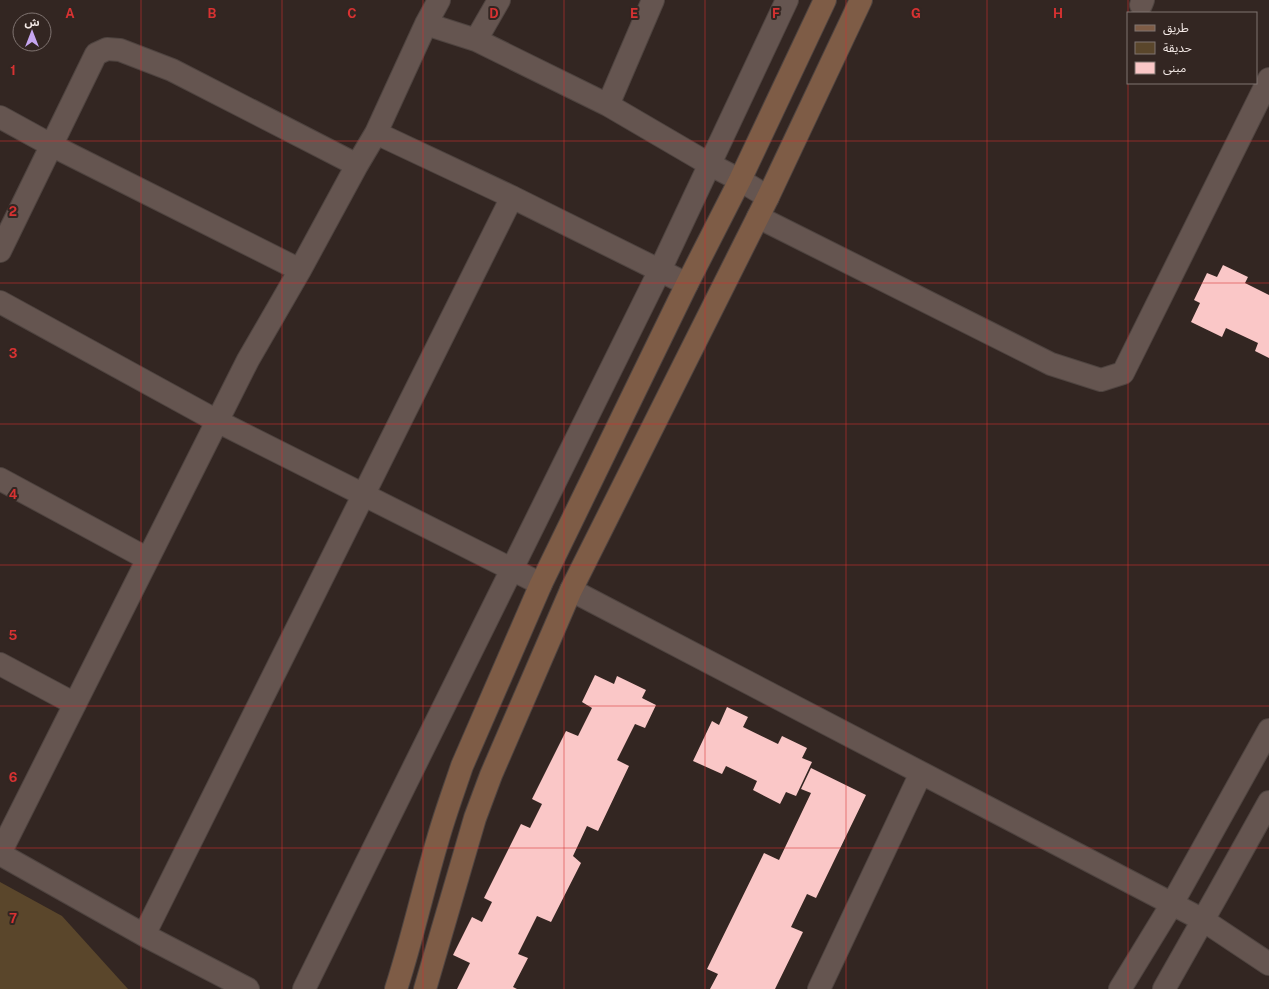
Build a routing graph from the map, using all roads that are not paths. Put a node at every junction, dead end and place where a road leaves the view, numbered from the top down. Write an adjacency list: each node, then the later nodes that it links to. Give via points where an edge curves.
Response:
1 (439, 0): 7 (street)
2 (499, 0): 8 (street)
3 (653, 0): 10 (street)
4 (787, 0): 14 (street)
5 (825, 0): 16 (street)
6 (861, 0): 18 (street)
7 (426, 24): 8 (street); 12 (street)
8 (476, 40): 10 (street)
9 (1269, 79): 19 (street, via 1122,373 1101,380 1050,364)
10 (608, 105): 14 (street)
11 (0, 117): 13 (street)
12 (376, 133): 15 (street); 17 (street)
13 (52, 145): 15 (street, via 96,54 107,49 120,50 172,70); 20 (street); 21 (street)
14 (709, 164): 16 (street); 22 (street)
15 (356, 165): 21 (street)
16 (740, 180): 18 (street); 23 (street)
17 (512, 197): 22 (street); 27 (street)
18 (768, 197): 19 (street)
19 (758, 217): 31 (street)
20 (0, 251)
21 (300, 270): 25 (street, via 248,360)
22 (660, 270): 23 (street); 29 (street)
23 (687, 284): 30 (street)
24 (0, 302): 25 (street)
25 (217, 421): 27 (street); 28 (street)
26 (0, 479): 28 (street)
27 (363, 496): 29 (street); 40 (street)
28 (148, 559): 33 (street)
29 (511, 570): 30 (street); 43 (street)
30 (541, 584): 44 (street, via 462,766 438,840)
31 (571, 590): 35 (street); 45 (street, via 475,818)
32 (0, 664): 33 (street)
33 (75, 704): 37 (street)
34 (1269, 730): 38 (street)
35 (921, 773): 38 (street); 46 (street)
36 (1269, 802): 39 (street)
37 (0, 854): 40 (street)
38 (1172, 904): 39 (street); 47 (street)
39 (1203, 920): 41 (street); 48 (street)
40 (144, 935): 42 (street)
41 (1269, 964)
42 (248, 989)
43 (304, 989)
44 (396, 989)
45 (425, 989)
46 (819, 989)
47 (1120, 989)
48 (1164, 989)

